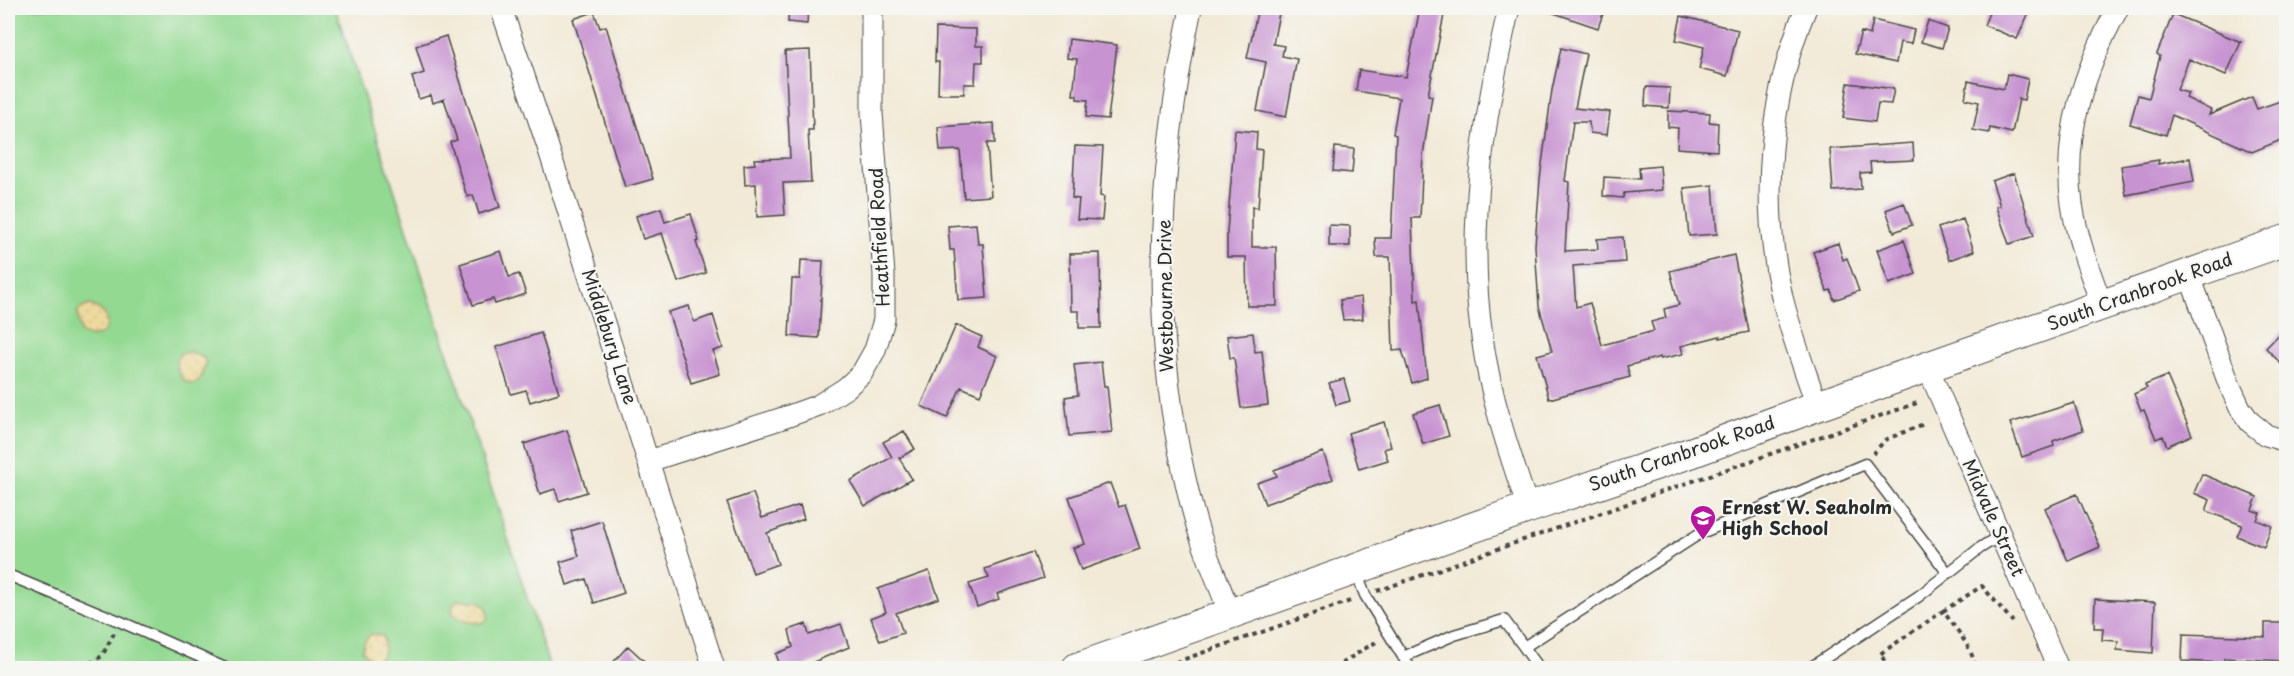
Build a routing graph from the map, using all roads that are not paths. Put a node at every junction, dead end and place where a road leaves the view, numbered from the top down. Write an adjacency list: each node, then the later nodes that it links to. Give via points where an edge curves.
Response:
1 (501, 8): 13 (street, Middlebury Lane)
2 (873, 8): 13 (street, Heathfield Road, via 872,113 884,275 884,320 875,350 862,373 819,405)
3 (1191, 8): 19 (street, Westbourne Drive, via 1165,189 1164,322 1179,450 1200,536)
4 (1509, 8): 14 (street, via 1493,75 1480,163 1477,292 1490,384)
5 (1806, 8): 11 (street, via 1776,118 1771,196 1782,296)
6 (2118, 8): 9 (street, via 2099,42 2080,94 2071,130 2068,167 2077,231)
7 (2286, 240): 8 (street, South Cranbrook Road)
8 (2189, 274): 9 (street, South Cranbrook Road); 12 (street, via 2240,408 2266,435)
9 (2102, 305): 10 (street, South Cranbrook Road)
10 (1928, 368): 11 (street, South Cranbrook Road); 15 (street, Midvale Street)
11 (1816, 406): 14 (street, South Cranbrook Road)
12 (2286, 441)
13 (649, 461): 23 (street, Middlebury Lane)
14 (1528, 508): 16 (street, South Cranbrook Road)
15 (2001, 535): 17 (lane); 28 (street, Midvale Street)
16 (1355, 569): 19 (street, South Cranbrook Road); 21 (lane, via 1365,595)
17 (1947, 572): 20 (lane, via 1865,464 1699,534); 27 (lane, via 1919,596)
18 (10, 579): 22 (lane, via 120,621)
19 (1230, 615): 24 (street, South Cranbrook Road)
20 (1524, 647): 21 (lane, via 1504,620 1454,635); 26 (lane)
21 (1403, 657): 25 (lane)
22 (225, 669)
23 (714, 669)
24 (1077, 669)
25 (1410, 669)
26 (1539, 669)
27 (1810, 669)
28 (2058, 669)

